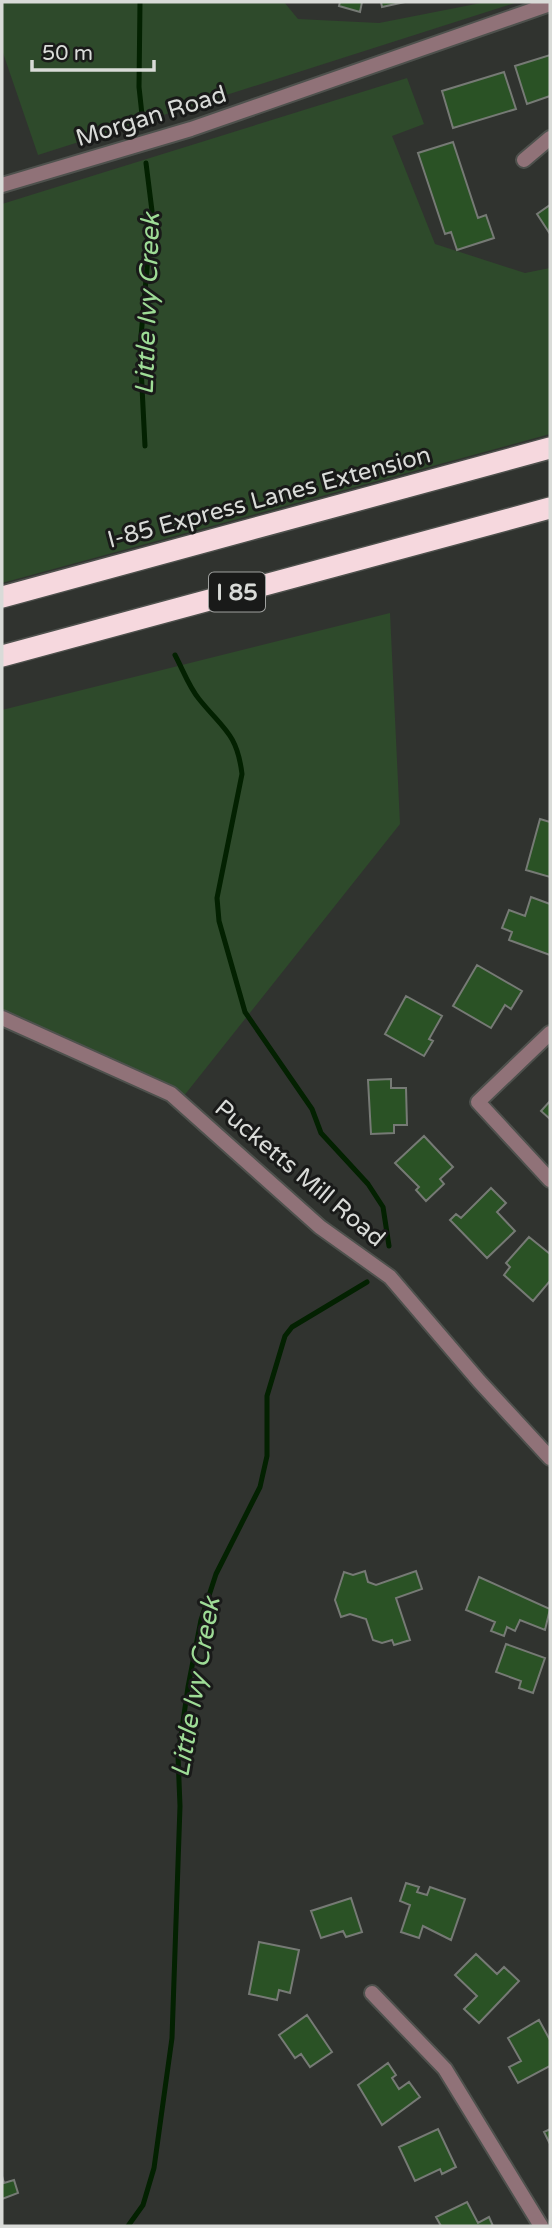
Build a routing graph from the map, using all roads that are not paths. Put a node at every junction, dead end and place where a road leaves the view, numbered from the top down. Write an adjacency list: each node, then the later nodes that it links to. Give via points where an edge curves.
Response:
1 (550, 4): 4 (street, Morgan Road, via 191,128)
2 (550, 138): 3 (street)
3 (524, 160)
4 (2, 185)
5 (550, 448): 7 (highway, I-85 Express Lanes Extension / I 85)
6 (550, 508): 8 (highway, I 85)
7 (2, 597)
8 (2, 656)
9 (2, 1018): 12 (street, Pucketts Mill Road, via 171,1094 320,1227 390,1277)
10 (550, 1033): 11 (street, via 478,1102)
11 (550, 1180)
12 (550, 1458)
13 (372, 1993): 14 (street, via 445,2069)
14 (541, 2226)

